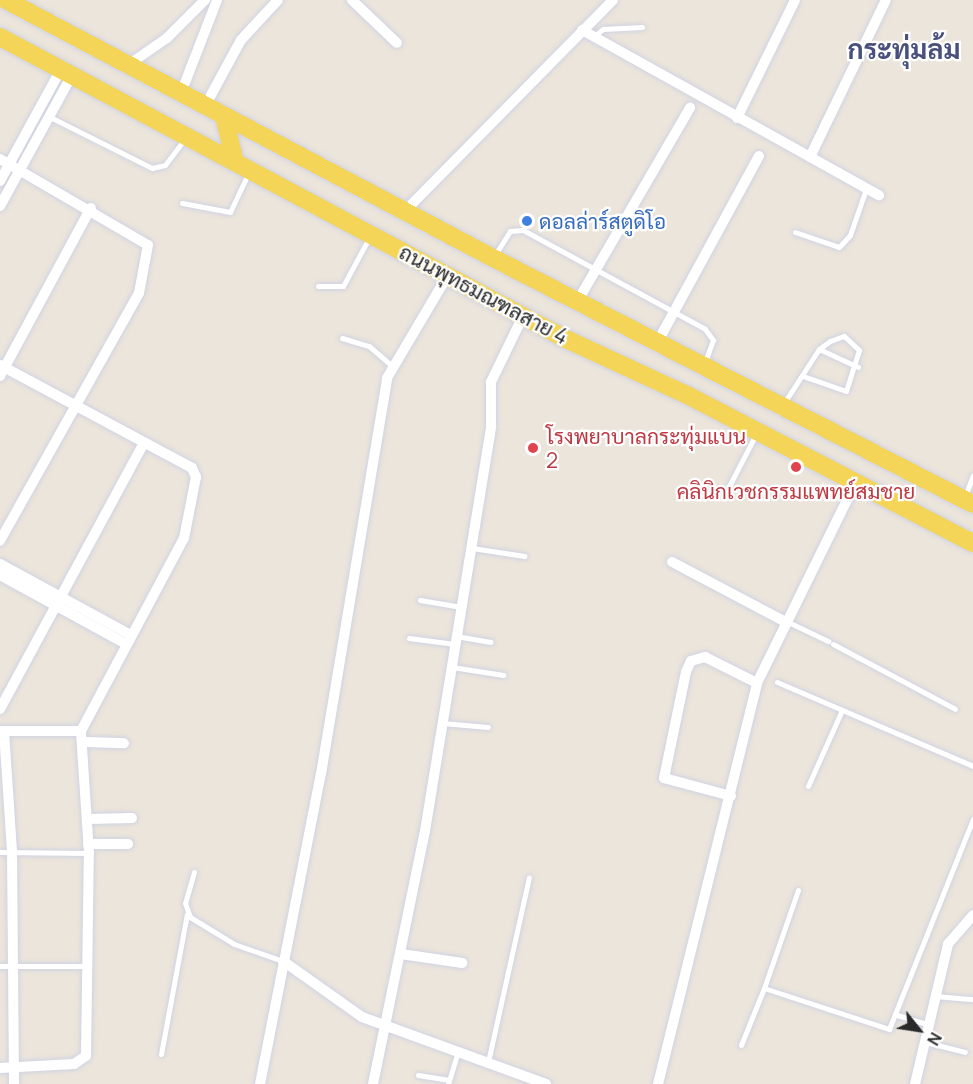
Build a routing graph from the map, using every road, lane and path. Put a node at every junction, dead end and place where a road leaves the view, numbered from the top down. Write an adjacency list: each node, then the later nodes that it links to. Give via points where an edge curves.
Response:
1 (6, 0): 9 (main road, ถนนพุทธมณฑลสาย 4)
2 (216, 0): 17 (street)
3 (278, 0): 18 (street, via 242,40)
4 (352, 0): 14 (street)
5 (613, 0): 11 (street)
6 (795, 0): 22 (street)
7 (886, 0): 25 (street)
8 (201, 1): 15 (street, via 167,38)
9 (32, 6): 15 (main road, ถนนพุทธมณฑลสาย 4)
10 (642, 27): 13 (lane, via 603,29)
11 (582, 30): 13 (street); 34 (street)
12 (0, 37): 16 (main road, ถนนพุทธมณฑลสาย 4)
13 (592, 38): 22 (street)
14 (398, 43)
15 (128, 65): 17 (main road, ถนนพุทธมณฑลสาย 4)
16 (66, 72): 21 (street); 23 (main road, ถนนพุทธมณฑลสาย 4); 26 (street)
17 (181, 93): 18 (main road, ถนนพุทธมณฑลสาย 4)
18 (205, 106): 20 (main road, ถนนพุทธมณฑลสาย 4)
19 (690, 108): 38 (street)
20 (224, 116): 27 (main road); 34 (main road, ถนนพุทธมณฑลสาย 4)
21 (50, 117): 23 (lane, via 152,168 165,165); 26 (street)
22 (737, 118): 25 (street)
23 (186, 136): 27 (main road, ถนนพุทธมณฑลสาย 4)
24 (759, 156): 42 (street)
25 (810, 157): 29 (street)
26 (10, 164): 28 (street); 32 (street); 33 (street)
27 (242, 166): 31 (lane, via 230,212); 36 (main road, ถนนพุทธมณฑลสาย 4)
28 (0, 181)
29 (867, 187): 30 (street); 35 (lane, via 850,235 839,247)
30 (879, 195)
31 (182, 203)
32 (0, 206)
33 (91, 208): 50 (street); 52 (street, via 141,236 147,255 139,293)
34 (405, 211): 37 (main road, ถนนพุทธมณฑลสาย 4)
35 (795, 232)
36 (372, 234): 39 (main road, ถนนพุทธมณฑลสาย 4); 40 (lane, via 343,286)
37 (493, 258): 38 (lane, via 504,237 516,229); 41 (main road, ถนนพุทธมณฑลสาย 4)
38 (598, 272): 41 (street); 42 (lane)
39 (448, 274): 43 (main road, ถนนพุทธมณฑลสาย 4); 47 (street)
40 (318, 286)
41 (577, 302): 45 (main road, ถนนพุทธมณฑลสาย 4)
42 (673, 312): 45 (street); 48 (lane, via 711,333)
43 (523, 316): 54 (main road, ถนนพุทธมณฑลสาย 4); 62 (street, via 491,382 491,426)
44 (342, 338): 47 (lane, via 369,346)
45 (657, 343): 48 (main road, ถนนพุทธมณฑลสาย 4)
46 (819, 350): 49 (lane); 49 (lane, via 844,336 859,350); 51 (lane)
47 (392, 366): 103 (street)
48 (703, 366): 53 (main road, ถนนพุทธมณฑลสาย 4)
49 (858, 367): 51 (lane, via 841,393)
50 (2, 370): 52 (street)
51 (803, 376): 53 (lane)
52 (75, 405): 55 (street); 60 (street)
53 (781, 407): 59 (main road, ถนนพุทธมณฑลสาย 4)
54 (758, 431): 57 (main road, ถนนพุทธมณฑลสาย 4); 58 (lane)
55 (144, 443): 68 (street); 72 (street, via 192,468 196,477 184,538)
56 (973, 475): 59 (lane)
57 (856, 482): 61 (main road, ถนนพุทธมณฑลสาย 4); 70 (street)
58 (726, 492)
59 (968, 501)
60 (0, 541)
61 (973, 543)
62 (472, 548): 63 (lane); 69 (street)
63 (524, 556)
64 (672, 562): 70 (street)
65 (0, 564): 68 (street)
66 (0, 575): 68 (street)
67 (420, 600): 69 (lane)
68 (59, 601): 72 (street); 79 (street)
69 (461, 607): 73 (street)
70 (784, 621): 78 (street); 80 (lane)
71 (409, 638): 73 (lane)
72 (129, 639): 85 (street)
73 (456, 640): 74 (lane); 75 (street)
74 (490, 642)
75 (451, 667): 76 (lane); 82 (street)
76 (503, 675)
77 (777, 682): 81 (lane)
78 (757, 683): 89 (street); 89 (street, via 705,657 691,661 686,672 664,778)
79 (0, 709)
80 (955, 709)
81 (842, 710): 87 (lane); 88 (lane)
82 (442, 723): 83 (lane); 102 (street)
83 (489, 727)
84 (2, 731): 85 (street); 95 (street)
85 (83, 737): 86 (street); 91 (street)
86 (124, 743)
87 (973, 766)
88 (808, 786)
89 (731, 796): 128 (street)
90 (132, 818): 91 (street)
91 (88, 819): 94 (street)
92 (973, 819): 111 (lane)
93 (128, 844): 94 (street)
94 (89, 849): 95 (lane); 107 (street)
95 (12, 851): 96 (lane); 105 (street)
96 (0, 852)
97 (194, 872): 100 (lane, via 184,903)
98 (529, 877): 119 (lane)
99 (798, 890): 108 (lane)
100 (188, 914): 103 (lane, via 234,944); 118 (lane)
101 (973, 915): 109 (street, via 953,932)
102 (400, 954): 104 (street); 113 (street)
103 (283, 961): 113 (street, via 344,1006); 125 (street)
104 (462, 963)
105 (12, 965): 106 (lane); 107 (lane); 121 (street)
106 (0, 966)
107 (89, 966): 121 (street, via 86,1056 74,1064)
108 (764, 988): 111 (lane, via 882,1029 892,1027); 115 (lane)
109 (935, 996): 110 (lane); 112 (street)
110 (973, 999)
111 (897, 1015): 112 (lane)
112 (929, 1025): 114 (street)
113 (385, 1026): 116 (street); 126 (street)
114 (925, 1042): 117 (lane); 129 (street)
115 (741, 1045)
116 (458, 1052): 119 (street); 123 (lane)
117 (964, 1052)
118 (160, 1054)
119 (488, 1062): 127 (street)
120 (0, 1068): 121 (street)
121 (13, 1068): 124 (street)
122 (418, 1076): 123 (lane)
123 (448, 1082)
124 (14, 1084)
125 (260, 1084)
126 (373, 1084)
127 (546, 1084)
128 (658, 1084)
129 (915, 1084)

